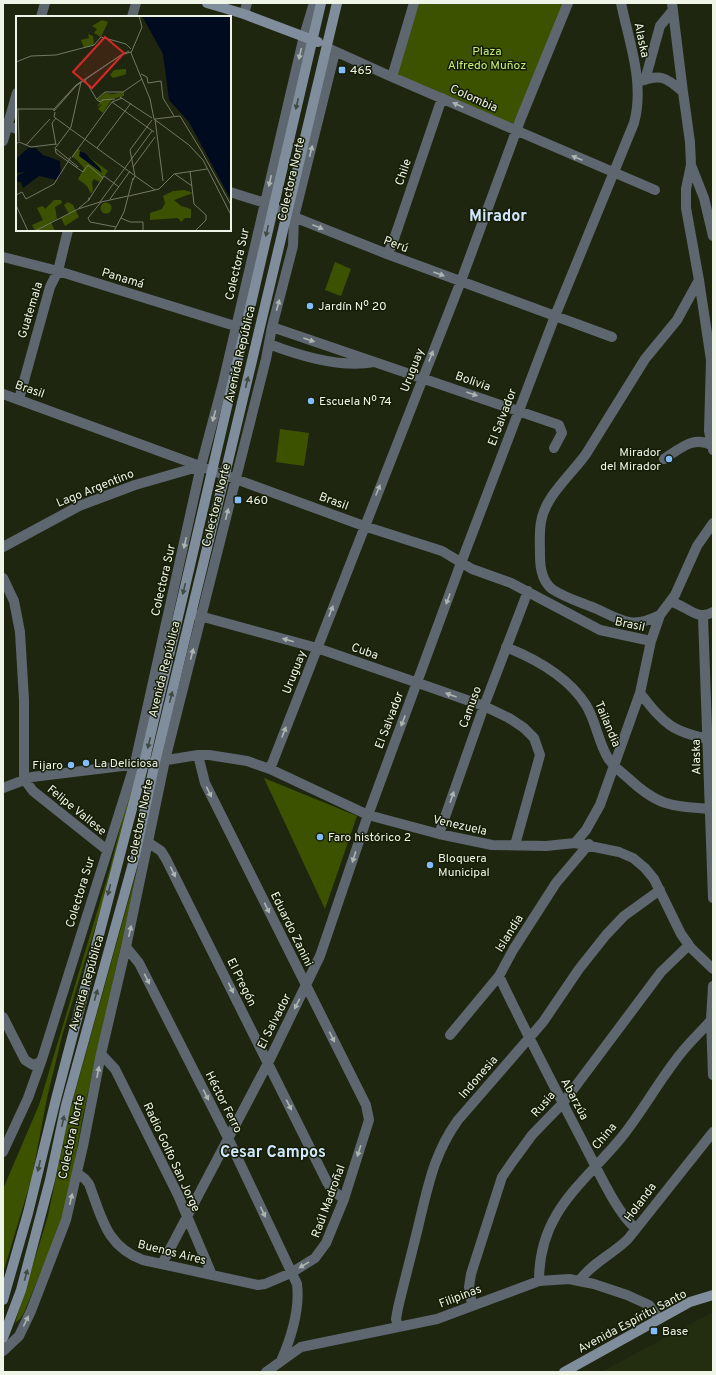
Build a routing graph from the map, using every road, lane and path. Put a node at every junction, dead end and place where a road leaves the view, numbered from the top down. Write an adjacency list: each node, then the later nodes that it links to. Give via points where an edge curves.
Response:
1 (45, 3): 13 (street)
2 (136, 3): 14 (street)
3 (206, 3): 12 (street)
4 (247, 3): 12 (street)
5 (314, 3): 15 (street)
6 (322, 3): 15 (street, Avenida República)
7 (337, 3): 16 (street, Avenida República)
8 (414, 3): 18 (street)
9 (567, 3): 24 (street, Uruguay)
10 (621, 3): 19 (street, Alaska)
11 (673, 7): 19 (street, via 660,26); 20 (street)
12 (244, 14): 15 (street)
13 (40, 16)
14 (132, 16)
15 (308, 38): 16 (street); 31 (street, Avenida República, one-way to 31)
16 (325, 45): 17 (street, Colombia); 32 (street, Avenida República)
17 (335, 52): 18 (street, Colombia); 32 (street, Colectora Norte, one-way to 17)
18 (392, 77): 22 (street, Colombia)
19 (641, 81): 20 (street, via 655,76 663,77 672,81); 27 (street, El Salvador, via 634,123)
20 (683, 92): 26 (street)
21 (16, 97): 23 (street)
22 (442, 98): 24 (street, Colombia, one-way to 22); 35 (street, Chile)
23 (9, 126): 25 (street)
24 (516, 131): 27 (street, Colombia, one-way to 24); 39 (street, Uruguay)
25 (3, 141)
26 (691, 165): 30 (street); 38 (street, via 686,189 686,208)
27 (613, 173): 28 (street, Colombia); 40 (street, El Salvador)
28 (655, 190)
29 (231, 192): 31 (street, Perú)
30 (709, 199): 34 (street)
31 (269, 204): 32 (street, Perú); 41 (street, Colectora Sur); 54 (street, Avenida República, one-way to 54)
32 (290, 215): 35 (street, Perú, one-way to 35); 42 (street, Colectora Norte, one-way to 32, via 293,246); 55 (street, Avenida República, one-way to 32)
33 (68, 231): 37 (street, Guatemala)
34 (713, 236)
35 (387, 254): 39 (street, Perú, one-way to 39)
36 (3, 257): 37 (street, Panamá)
37 (58, 271): 41 (street, Panamá); 48 (street, Guatemala, via 50,287)
38 (699, 280): 50 (street, via 711,360 708,410); 66 (street, via 677,320 645,359 576,470 561,484 547,505 540,523 541,570 552,589 630,623 646,622)
39 (460, 281): 40 (street, Perú); 46 (street, Uruguay, one-way to 39)
40 (555, 316): 43 (street, Perú); 49 (street, El Salvador)
41 (236, 326): 53 (street, Colectora Sur, one-way to 53)
42 (272, 327): 44 (street, Colectora Norte); 45 (street, Bolivia, one-way to 45)
43 (612, 337)
44 (269, 344): 45 (street, Bolivia, via 299,354 351,364); 56 (street, Colectora Norte)
45 (376, 362): 46 (street, Bolivia)
46 (423, 377): 49 (street, Bolivia, one-way to 49); 58 (street, Uruguay, one-way to 46)
47 (3, 394): 48 (street, Brasil)
48 (19, 399): 53 (street, Brasil)
49 (519, 410): 51 (street, Bolivia, via 559,425 562,433); 60 (street, El Salvador)
50 (712, 447): 52 (street, via 705,441 695,441)
51 (554, 448)
52 (664, 459)
53 (201, 466): 54 (street, Brasil); 59 (street, Lago Argentino, via 135,485 79,506); 79 (street, Colectora Sur, one-way to 79)
54 (211, 470): 55 (street, Brasil); 79 (street, Avenida República, one-way to 79)
55 (225, 474): 56 (street, Brasil); 65 (street, Avenida República)
56 (236, 478): 58 (street, Brasil); 65 (street, Colectora Norte, one-way to 56)
57 (713, 523): 63 (street, via 697,546)
58 (364, 526): 60 (street, Brasil, via 442,550); 70 (street, Uruguay, one-way to 58)
59 (3, 547)
60 (461, 563): 62 (street, Brasil); 71 (street, El Salvador, one-way to 71)
61 (3, 578): 82 (street, via 14,602 20,632 24,700)
62 (528, 591): 68 (street, Brasil, via 600,630); 69 (street, Camuso)
63 (670, 602): 64 (street, via 679,603 694,614); 66 (street)
64 (708, 614): 67 (street, Alaska)
65 (196, 615): 70 (street, Cuba, one-way to 65); 77 (street, Colectora Norte, one-way to 65); 78 (street, Avenida República, one-way to 65)
66 (660, 615): 68 (street)
67 (708, 631): 74 (street, Alaska)
68 (651, 642): 72 (street)
69 (506, 647): 73 (street, Camuso); 80 (street, Tailandia, via 543,665 566,681 586,705 604,749)
70 (317, 648): 71 (street, Cuba); 81 (street, Uruguay, one-way to 70)
71 (418, 683): 73 (street, Cuba, one-way to 71); 86 (street, El Salvador, one-way to 86)
72 (640, 693): 75 (street, via 664,722 685,733); 80 (street)
73 (484, 706): 87 (street, Camuso, one-way to 73); 91 (street, Cuba, via 524,728 534,738 540,755)
74 (711, 723): 75 (street, Alaska)
75 (711, 739): 84 (street, Alaska)
76 (198, 755): 77 (street, Venezuela); 81 (street, Venezuela, via 227,757); 99 (street, Eduardo Zanini, one-way to 99, via 205,783)
77 (165, 760): 78 (street, Venezuela); 88 (street, Colectora Norte)
78 (154, 762): 79 (street, Venezuela); 130 (street, Avenida República, one-way to 78, via 23,1283 50,1180 66,1105 135,856)
79 (139, 763): 82 (street, Venezuela); 92 (street, Colectora Sur); 125 (street, Avenida República, one-way to 125, via 28,1213)
80 (614, 765): 85 (street, Tailandia, via 653,799 682,807); 89 (street, via 600,804)
81 (270, 769): 86 (street, Venezuela)
82 (24, 779): 83 (street, Venezuela); 92 (street, Felipe Vallese, via 33,791)
83 (3, 788)
84 (712, 798): 85 (street, Alaska)
85 (710, 809): 94 (street, Alaska)
86 (368, 815): 87 (street, Venezuela); 99 (street, El Salvador, one-way to 99, via 320,956)
87 (439, 834): 91 (street, Venezuela, via 492,845)
88 (149, 843): 96 (street, Colectora Norte, one-way to 88); 107 (street, El Pregón, one-way to 107, via 161,850 166,859)
89 (576, 843): 90 (street, Venezuela); 91 (street, Venezuela, via 546,846)
90 (589, 844): 93 (street, Venezuela, via 633,858 645,868); 98 (street, Islandia, via 556,884)
91 (515, 845)
92 (107, 850): 106 (street, Colectora Sur)
93 (660, 890): 95 (street, Venezuela); 104 (street, Indonesia, via 624,916 606,935)
94 (713, 898)
95 (689, 945): 97 (street, Venezuela); 109 (street, Rusia, via 661,972)
96 (126, 947): 105 (street, Colectora Norte); 112 (street, Héctor Ferro, one-way to 112, via 138,962)
97 (713, 969)
98 (499, 976): 103 (street, Islandia); 104 (street, Abarzúa)
99 (306, 986): 107 (street, El Salvador, one-way to 107); 110 (street, Eduardo Zanini, one-way to 110)
100 (713, 986): 102 (street)
101 (3, 1017): 106 (street, via 25,1060 33,1065)
102 (712, 1019): 108 (street); 114 (street, China, via 676,1059 621,1137)
103 (450, 1035)
104 (529, 1040): 109 (street, Abarzúa); 128 (street, Indonesia, via 458,1120 439,1150 398,1308)
105 (101, 1054): 115 (street, Colectora Norte, one-way to 105); 117 (street, Radio Golfo San Jorge, via 115,1069)
106 (42, 1058): 113 (street, Colectora Sur, via 28,1098)
107 (268, 1063): 112 (street, El Salvador); 116 (street, El Pregón, one-way to 116, via 327,1182 332,1190)
108 (713, 1075)
109 (562, 1103): 114 (street, Abarzúa); 126 (street, Rusia, via 532,1136 502,1177 471,1274 469,1287)
110 (369, 1113): 116 (street, Raúl Madroñal, one-way to 116)
111 (713, 1132): 118 (street, Holanda)
112 (228, 1138): 117 (street, El Salvador); 120 (street, Héctor Ferro, one-way to 120)
113 (3, 1152)
114 (596, 1166): 118 (street, Abarzúa, via 625,1217); 123 (street, China, via 570,1194 552,1223 542,1255)
115 (77, 1173): 119 (street, Buenos Aires, via 88,1184 117,1245 129,1255); 132 (street, Colectora Norte, one-way to 115, via 19,1336 31,1311 66,1220)
116 (344, 1199): 120 (street, Raúl Madroñal, one-way to 120, via 322,1251 316,1258)
117 (186, 1216): 119 (street, El Salvador); 121 (street, Radio Golfo San Jorge)
118 (636, 1229): 122 (street, Holanda, via 618,1249 591,1268)
119 (162, 1264): 121 (street, Buenos Aires)
120 (291, 1273): 121 (street, Raúl Madroñal, via 258,1285); 129 (street, Héctor Ferro, via 297,1284 298,1295)
121 (212, 1275)
122 (580, 1280): 123 (street, Filipinas); 127 (street, Filipinas, via 649,1305)
123 (539, 1281): 126 (street, Filipinas)
124 (713, 1295): 127 (street, Avenida Espíritu Santo, via 690,1302)
125 (3, 1300)
126 (472, 1305): 128 (street, Filipinas, via 437,1319)
127 (659, 1320): 135 (street, Avenida Espíritu Santo)
128 (398, 1326): 131 (street, Filipinas)
129 (291, 1328): 131 (street, via 301,1343); 133 (street, Héctor Ferro)
130 (3, 1338)
131 (311, 1345): 133 (street, Filipinas, via 294,1351)
132 (3, 1351)
133 (281, 1361): 134 (street, Filipinas)
134 (266, 1372)
135 (564, 1372)

